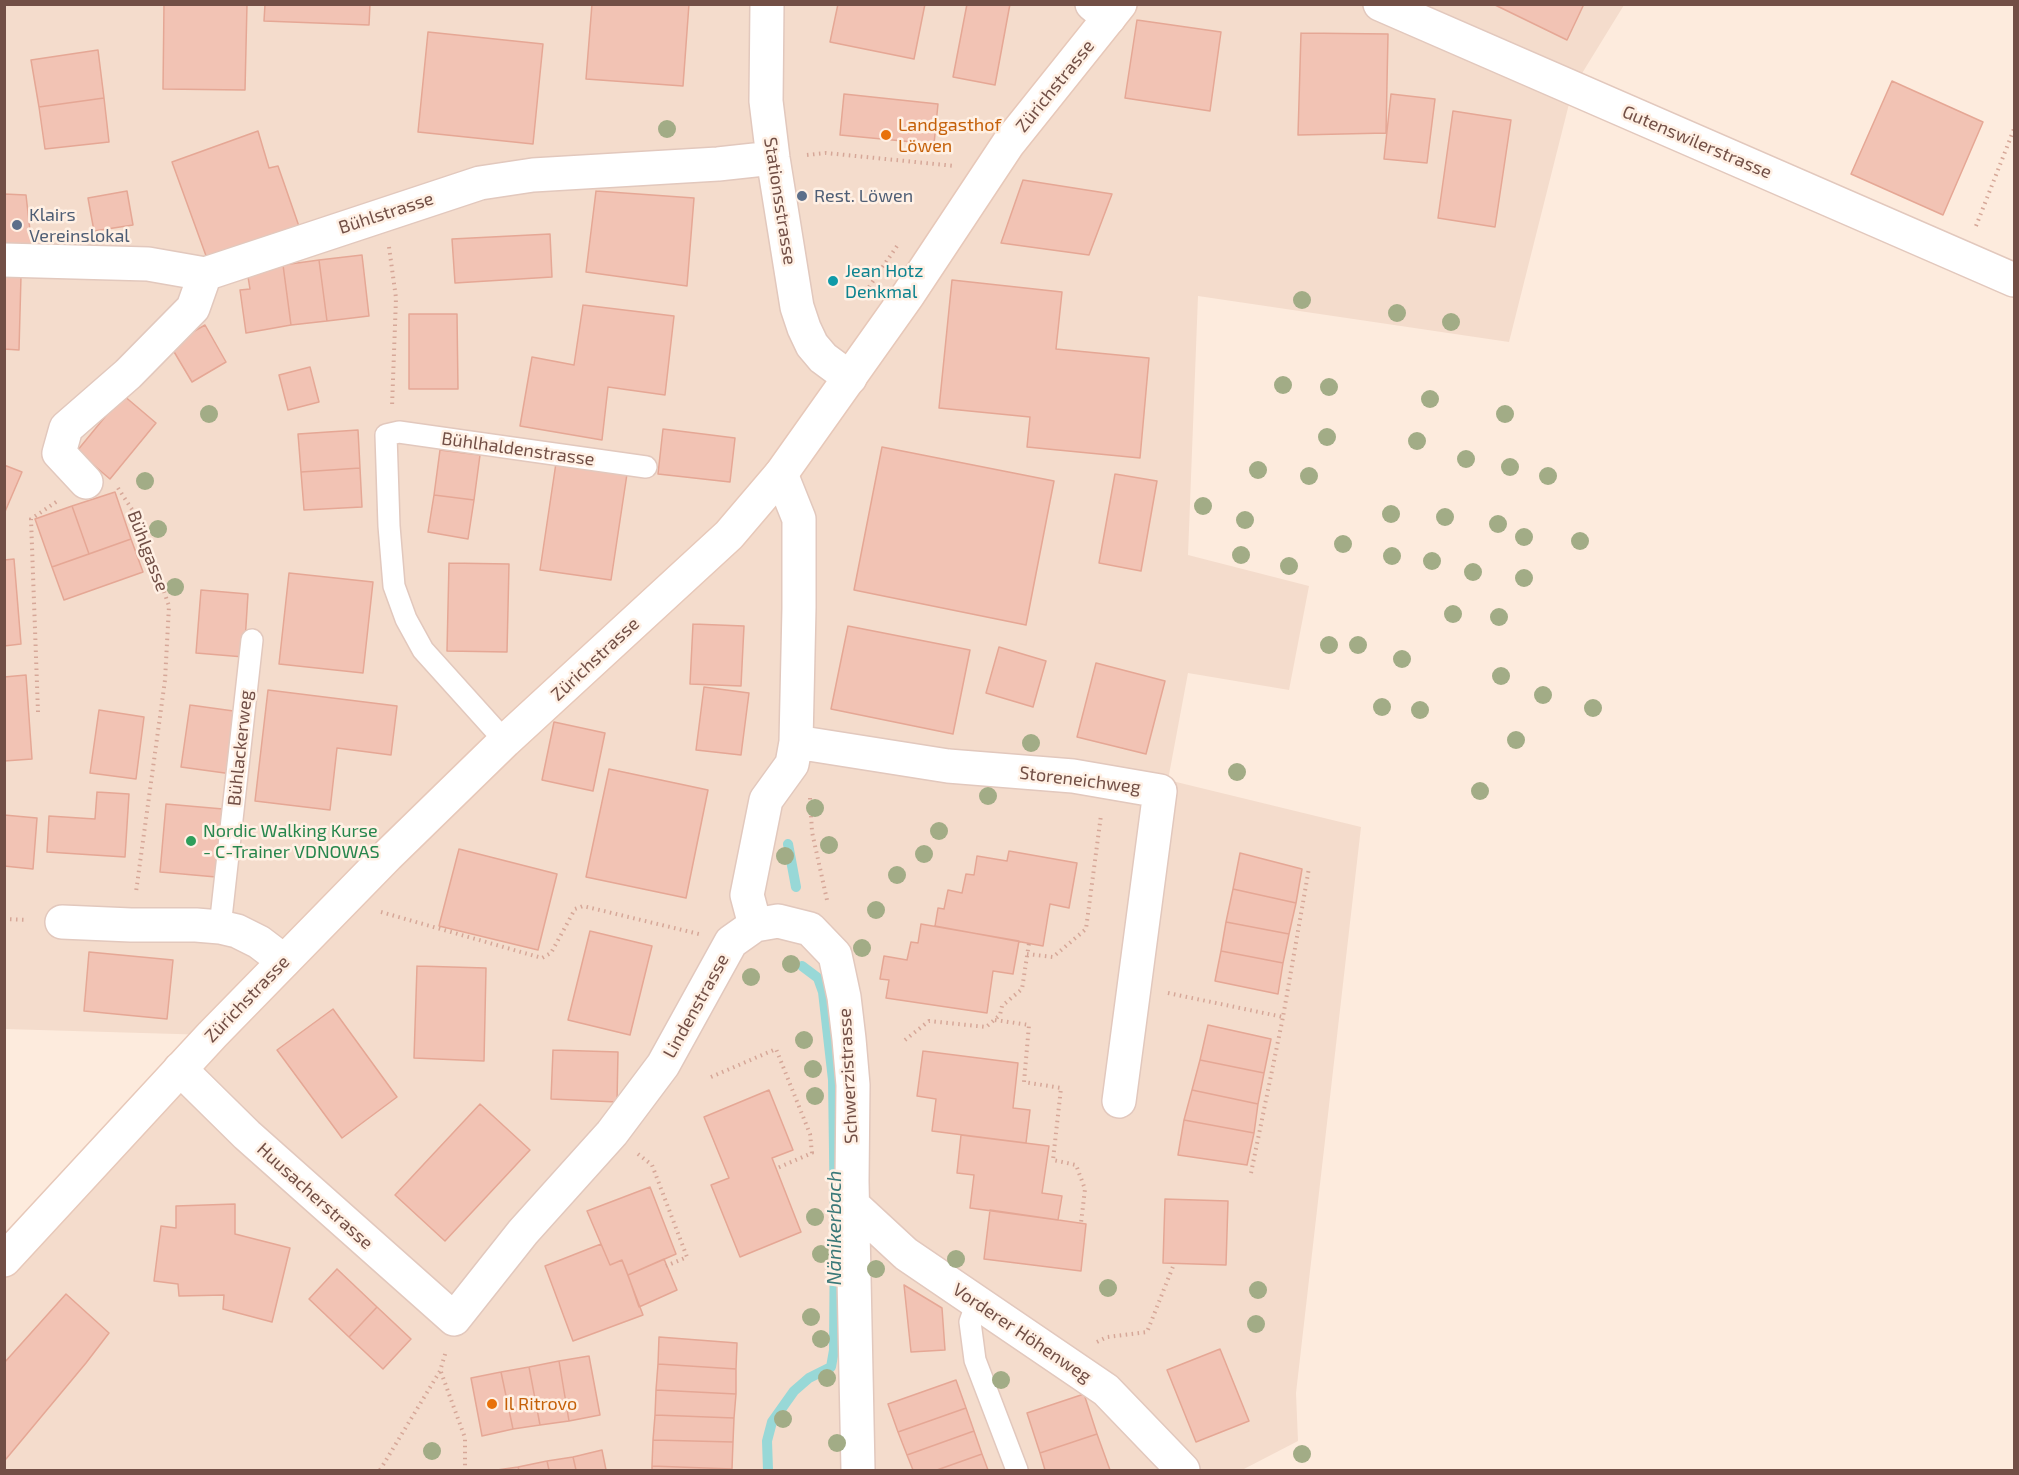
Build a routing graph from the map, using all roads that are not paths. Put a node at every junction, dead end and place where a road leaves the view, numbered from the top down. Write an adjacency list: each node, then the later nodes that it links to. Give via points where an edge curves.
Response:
1 (767, 4): 4 (street, Stationsstrasse, via 766,101)
2 (1380, 4): 7 (street, Gutenswilerstrasse)
3 (1107, 9): 8 (street, Zürichstrasse, via 1008,144)
4 (773, 158): 6 (street, Bühlstrasse, via 533,175 480,183); 8 (street, Stationsstrasse, via 797,307 804,328 822,358)
5 (4, 260): 6 (street, Bühlstrasse, via 148,264)
6 (205, 274): 11 (street, via 193,308 128,374 66,428 59,453)
7 (2014, 280)
8 (850, 378): 10 (street, Zürichstrasse)
9 (646, 466): 13 (lane, Bühlhaldenstrasse, via 399,432 386,435 394,586 406,619 423,650)
10 (781, 474): 13 (street, Zürichstrasse, via 729,535); 14 (street, via 799,519)
11 (86, 482)
12 (252, 640): 16 (lane, Bühlackerweg)
13 (506, 741): 18 (street, Zürichstrasse)
14 (802, 743): 17 (street, via 766,800); 20 (street, Storeneichweg, via 948,766 1073,776 1160,791)
15 (62, 922): 16 (street)
16 (220, 927): 18 (street, via 259,942)
17 (743, 934): 21 (street, Schwerzistrasse, via 778,921 810,929 835,955 844,997 852,1079); 24 (street, Lindenstrasse, via 663,1065 612,1133 523,1232)
18 (284, 961): 19 (street, Zürichstrasse)
19 (180, 1069): 22 (street, Zürichstrasse); 24 (street, Huusacherstrasse, via 247,1135)
20 (1119, 1101)
21 (852, 1205): 23 (street, Vorderer Höhenweg, via 906,1254); 25 (street, Schwerzistrasse)
22 (4, 1260)
23 (977, 1302): 26 (lane, via 970,1322 975,1360); 27 (street, Vorderer Höhenweg, via 1106,1390)
24 (454, 1319)
25 (858, 1470)
26 (1017, 1470)
27 (1183, 1470)

